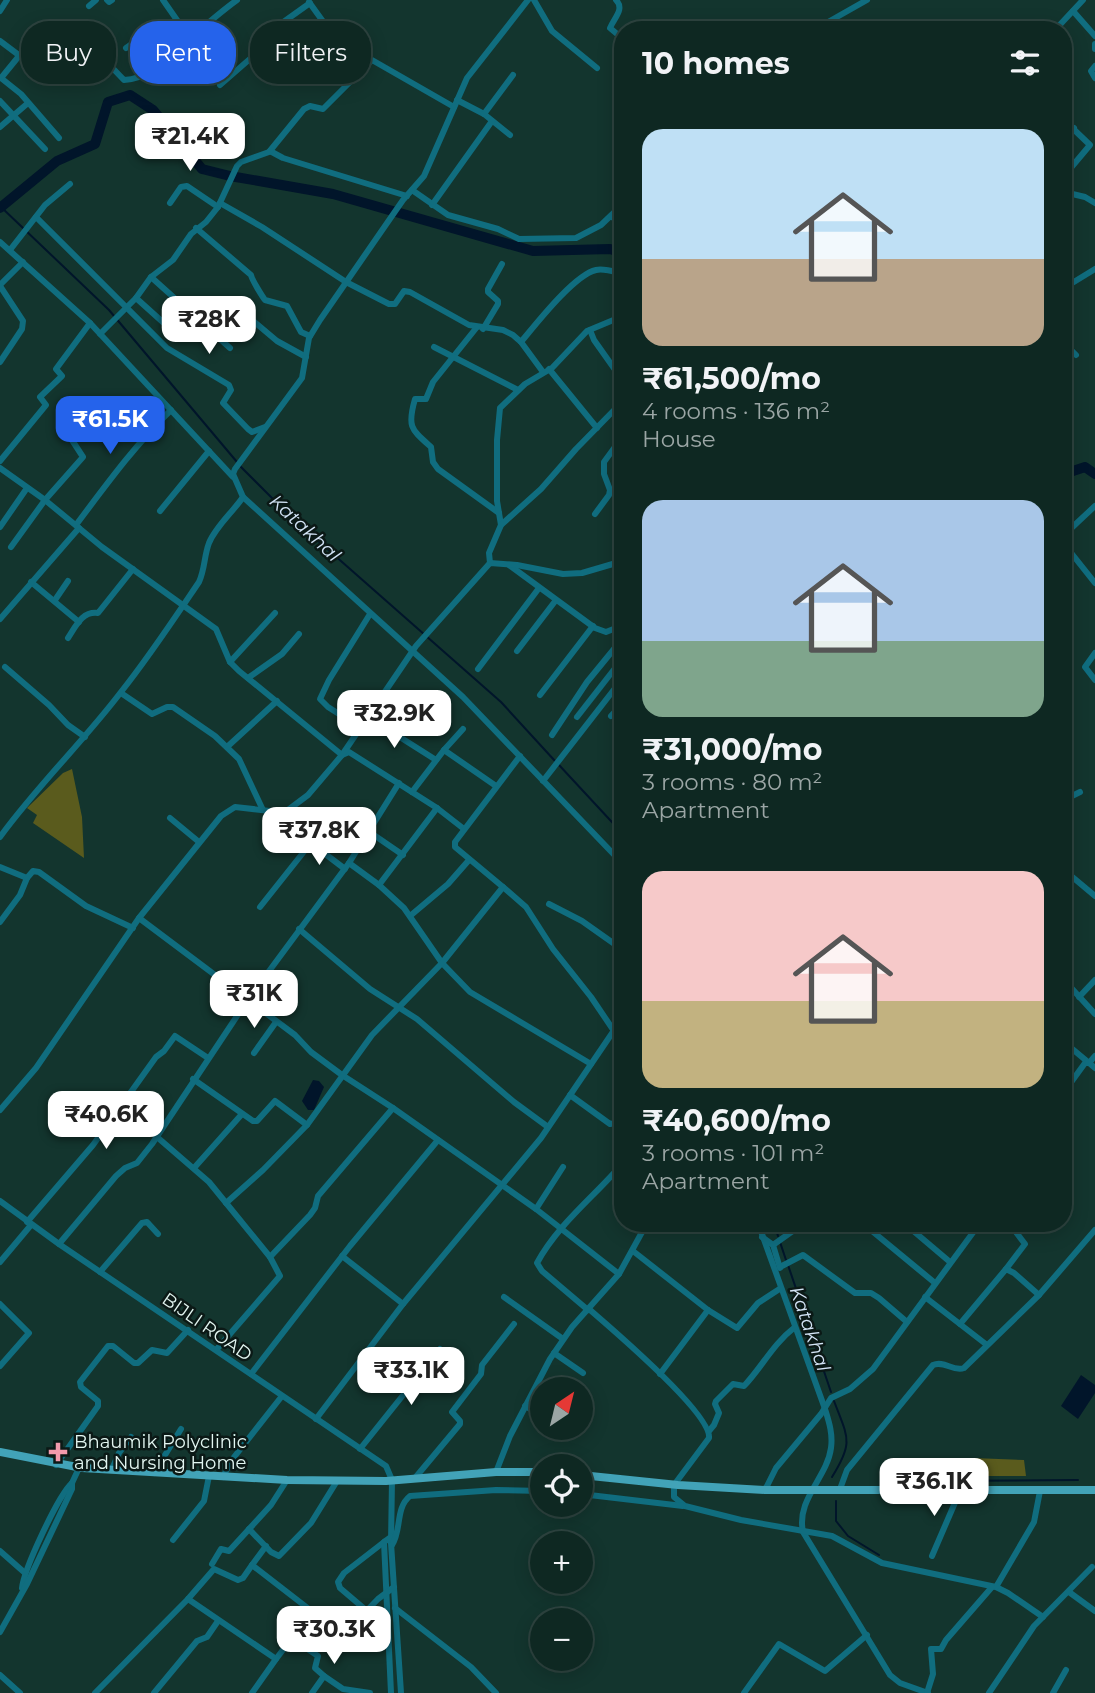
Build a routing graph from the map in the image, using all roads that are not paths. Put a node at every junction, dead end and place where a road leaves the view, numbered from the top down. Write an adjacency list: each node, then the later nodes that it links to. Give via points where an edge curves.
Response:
1 (7, 0): 12 (street)
2 (96, 0): 11 (street)
3 (163, 0): 14 (street)
4 (237, 0): 15 (street)
5 (528, 0): 34 (street, via 478,63)
6 (534, 0): 26 (street, via 552,32)
7 (615, 0): 19 (street, via 620,9 610,28)
8 (867, 0): 17 (street)
9 (309, 1): 16 (street); 31 (street)
10 (1081, 1): 13 (street)
11 (89, 6)
12 (0, 10)
13 (1073, 11): 18 (street); 20 (street)
14 (177, 21)
15 (211, 21)
16 (323, 21)
17 (830, 21)
18 (1064, 21)
19 (614, 31)
20 (1095, 36)
21 (0, 41): 24 (street)
22 (130, 45): 23 (street)
23 (126, 48)
24 (19, 55): 33 (street, via 1,78)
25 (1095, 66): 29 (street, via 1091,71)
26 (597, 68)
27 (116, 72): 30 (street, via 124,80)
28 (513, 75): 35 (street)
29 (1095, 78)
30 (130, 79)
31 (220, 85)
32 (0, 101): 36 (street)
33 (28, 103): 36 (street); 41 (street)
34 (455, 103): 35 (street); 44 (street, via 372,60 323,109 304,109); 48 (street, via 431,164)
35 (484, 114): 37 (street)
36 (14, 116): 38 (street); 43 (street)
37 (492, 121): 40 (street); 52 (street)
38 (0, 127)
39 (1074, 128): 42 (street)
40 (510, 135)
41 (59, 138)
42 (1092, 147): 45 (street)
43 (45, 149)
44 (270, 151): 48 (street); 51 (street, via 241,162)
45 (1072, 168)
46 (70, 184): 56 (street)
47 (1072, 194): 49 (street)
48 (407, 195): 52 (street); 65 (street)
49 (1095, 202)
50 (170, 203): 51 (street, via 181,187 187,186)
51 (219, 205): 57 (street); 65 (street)
52 (432, 205): 54 (street, via 519,239 576,238)
53 (614, 214): 54 (street)
54 (611, 217): 55 (street)
55 (614, 218)
56 (35, 219): 59 (street); 70 (street)
57 (197, 228): 64 (street, via 173,260); 77 (street, via 251,275 265,300 287,306 300,332)
58 (0, 243): 59 (street)
59 (12, 247): 60 (street)
60 (23, 262): 67 (street); 72 (street)
61 (502, 264): 74 (street, via 488,289 498,304)
62 (1095, 270): 66 (street)
63 (614, 272): 78 (street, via 600,269 587,273)
64 (151, 277): 68 (street); 80 (street)
65 (346, 282): 74 (street, via 389,304 395,304 404,291 410,292); 77 (street)
66 (1072, 283)
67 (0, 285): 85 (street, via 23,321)
68 (136, 298): 70 (street); 73 (street)
69 (233, 303): 84 (street, via 277,341)
70 (125, 309): 76 (street); 92 (street, via 167,348 229,384 231,390 223,403 248,429 253,432)
71 (614, 320): 75 (street)
72 (90, 323): 76 (street); 96 (street, via 56,369 62,376 40,397 47,405)
73 (166, 325)
74 (480, 328): 78 (street, via 503,330); 83 (street)
75 (590, 330): 86 (street); 87 (street)
76 (100, 334): 89 (street)
77 (310, 336): 84 (street)
78 (521, 342): 87 (street)
79 (434, 347): 83 (street)
80 (230, 348)
81 (1072, 351): 82 (street)
82 (1076, 355)
83 (453, 356): 88 (street); 105 (street, via 433,382 429,397 415,399 410,424 432,447 438,469)
84 (306, 357): 92 (street, via 302,378)
85 (0, 362)
86 (614, 368)
87 (546, 371): 88 (street); 93 (street)
88 (518, 390): 105 (street, via 500,408 496,440)
89 (171, 410): 95 (street); 108 (street, via 125,458)
90 (614, 410): 93 (street)
91 (89, 416): 102 (street, via 70,437 83,457)
92 (267, 427): 99 (street, via 235,469)
93 (597, 428): 107 (street)
94 (614, 448): 106 (street, via 604,462 609,495)
95 (209, 452): 99 (street); 104 (street)
96 (0, 461)
97 (3, 470): 98 (street); 100 (street)
98 (0, 479)
99 (236, 481): 101 (street)
100 (27, 488): 102 (street); 109 (street)
101 (243, 497): 123 (street, via 210,540 204,571); 125 (street)
102 (45, 500): 108 (street); 111 (street)
103 (1095, 506): 110 (street)
104 (160, 511)
105 (499, 513): 107 (street)
106 (595, 514)
107 (501, 525): 113 (street, via 489,553)
108 (77, 526): 116 (street); 117 (street)
109 (0, 527)
110 (1072, 528)
111 (11, 547)
112 (1072, 554): 119 (street)
113 (490, 563): 114 (street); 132 (street)
114 (508, 564): 115 (street, via 563,574); 120 (street)
115 (614, 564)
116 (132, 569): 123 (street); 127 (street, via 98,613 85,614)
117 (30, 582): 121 (street); 126 (street)
118 (68, 582): 121 (street)
119 (1095, 583)
120 (539, 587): 122 (street); 138 (street)
121 (55, 600): 127 (street)
122 (556, 600): 128 (street); 134 (street)
123 (183, 605): 136 (street, via 216,629); 143 (street)
124 (275, 614): 136 (street)
125 (370, 614): 132 (street); 150 (street, via 320,699)
126 (0, 619)
127 (79, 622): 131 (street)
128 (593, 626): 129 (street, via 606,632); 144 (street)
129 (614, 629)
130 (299, 634): 140 (street, via 282,654)
131 (68, 638)
132 (414, 649): 147 (street); 157 (street)
133 (614, 649): 152 (street)
134 (517, 651)
135 (1095, 653): 141 (street, via 1085,667)
136 (230, 662): 140 (street)
137 (5, 667): 153 (street)
138 (478, 669)
139 (614, 670): 149 (street)
140 (248, 678): 145 (street)
141 (1095, 680)
142 (614, 690): 159 (street)
143 (121, 692): 153 (street); 154 (street, via 152,714 173,707)
144 (540, 695)
145 (277, 701): 154 (street); 156 (street)
146 (614, 713): 148 (street)
147 (369, 715): 150 (street); 158 (street)
148 (611, 716)
149 (577, 718)
150 (361, 728): 156 (street)
151 (463, 729): 155 (street)
152 (552, 735)
153 (85, 737): 171 (street)
154 (227, 747): 165 (street, via 244,766)
155 (443, 750): 158 (street); 161 (street)
156 (342, 755): 160 (street, via 349,752); 167 (street, via 308,794)
157 (520, 757): 159 (street); 161 (street)
158 (436, 760): 162 (street)
159 (543, 780): 175 (street)
160 (399, 783): 162 (street); 170 (street)
161 (496, 786): 169 (street)
162 (412, 792): 166 (street)
163 (1080, 792): 164 (street)
164 (1072, 796)
165 (262, 808): 167 (street); 172 (street, via 227,810)
166 (437, 808): 169 (street); 174 (street)
167 (279, 812): 173 (street, via 282,821)
168 (170, 818): 172 (street)
169 (464, 828): 176 (street, via 455,847)
170 (368, 831): 174 (street); 177 (street)
171 (0, 837)
172 (199, 842): 187 (street)
173 (310, 844): 177 (street); 185 (street)
174 (404, 855): 181 (street)
175 (614, 855)
176 (469, 860): 182 (street); 186 (street)
177 (347, 866): 181 (street); 190 (street)
178 (0, 867): 180 (street)
179 (1072, 877): 183 (street)
180 (27, 878): 188 (street); 189 (street, via 33,871 39,872 86,906)
181 (379, 885): 186 (street)
182 (503, 887): 192 (street); 200 (street, via 526,907)
183 (1095, 896)
184 (550, 904): 191 (street)
185 (260, 907)
186 (410, 916): 192 (street)
187 (139, 918): 189 (street); 196 (street)
188 (0, 922)
189 (132, 928): 213 (street, via 36,1068)
190 (299, 929): 196 (street); 197 (street)
191 (614, 944)
192 (442, 963): 197 (street); 206 (street, via 470,992)
193 (1095, 980): 195 (street)
194 (1072, 989): 195 (street)
195 (1079, 997): 198 (street)
196 (247, 1000): 199 (street); 204 (street)
197 (397, 1007): 208 (street); 217 (street)
198 (1095, 1014)
199 (276, 1022): 202 (street); 208 (street)
200 (614, 1031): 206 (street)
201 (1072, 1049): 205 (street)
202 (254, 1054)
203 (1095, 1056): 205 (street)
204 (208, 1058): 209 (street); 227 (street, via 176,1036)
205 (1089, 1063): 207 (street); 210 (street)
206 (591, 1064): 211 (street)
207 (1095, 1068)
208 (342, 1075): 212 (street); 216 (street)
209 (193, 1079): 214 (street); 218 (street)
210 (1072, 1081)
211 (570, 1095): 215 (street); 217 (street)
212 (393, 1108): 219 (street); 242 (street, via 318,1196 310,1215)
213 (0, 1110)
214 (242, 1114): 216 (street, via 255,1122 275,1101); 221 (street)
215 (614, 1124)
216 (307, 1125): 225 (street)
217 (548, 1127): 223 (street)
218 (157, 1137): 221 (street); 238 (street, via 137,1164 116,1176)
219 (438, 1140): 223 (street); 241 (street)
220 (563, 1167): 226 (street)
221 (194, 1168): 225 (street)
222 (614, 1173): 228 (street)
223 (502, 1186): 226 (street); 256 (street)
224 (1, 1203): 227 (street, BIJLI ROAD)
225 (226, 1203): 242 (street)
226 (536, 1209): 228 (street)
227 (29, 1223): 238 (street, BIJLI ROAD); 243 (street)
228 (562, 1228): 248 (street); 257 (street, via 537,1264)
229 (1095, 1230): 252 (street)
230 (642, 1232): 240 (street)
231 (763, 1232): 239 (street)
232 (793, 1232): 239 (street)
233 (873, 1232): 250 (street)
234 (915, 1232): 244 (street)
235 (973, 1232): 244 (street)
236 (1016, 1232): 246 (street, via 1025,1244)
237 (158, 1234): 247 (street, via 147,1222 142,1223)
238 (59, 1244): 247 (street, BIJLI ROAD)
239 (775, 1246): 245 (street); 249 (street)
240 (633, 1251): 248 (street); 258 (street)
241 (342, 1256): 256 (street); 271 (street)
242 (270, 1257): 266 (street, via 280,1276)
243 (0, 1262)
244 (950, 1262): 250 (street)
245 (780, 1267): 249 (street); 259 (street, via 803,1255 855,1293 879,1298)
246 (1006, 1269): 252 (street); 261 (street)
247 (100, 1272): 263 (street, BIJLI ROAD)
248 (619, 1274): 257 (street)
249 (778, 1280): 251 (street)
250 (935, 1283): 254 (street)
251 (781, 1288): 258 (street, via 758,1303 737,1328); 262 (street)
252 (1039, 1295): 265 (street)
253 (504, 1297): 264 (street)
254 (925, 1297): 259 (street); 261 (street)
255 (0, 1304): 269 (street, via 29,1333)
256 (403, 1304): 277 (street)
257 (589, 1309): 264 (street); 272 (street)
258 (708, 1310): 272 (street)
259 (907, 1322): 276 (street, via 873,1368 850,1389 831,1398)
260 (514, 1324): 292 (street, via 452,1412 460,1424)
261 (960, 1324): 265 (street)
262 (795, 1327): 276 (street); 279 (street, via 775,1345 744,1387 733,1384 716,1401 719,1413)
263 (188, 1330): 266 (street, BIJLI ROAD); 283 (street, via 167,1353 152,1350 138,1363 108,1346 80,1382 98,1406)
264 (563, 1339): 268 (street)
265 (987, 1345): 298 (street, via 961,1370 933,1365 847,1470)
266 (217, 1349): 271 (street, BIJLI ROAD)
267 (440, 1349): 281 (street)
268 (554, 1353): 270 (street); 274 (street)
269 (0, 1366)
270 (583, 1373)
271 (251, 1374): 273 (street, BIJLI ROAD)
272 (660, 1374): 279 (street, via 690,1403)
273 (282, 1396): 277 (street, BIJLI ROAD); 291 (street)
274 (525, 1406): 275 (street); 286 (street)
275 (530, 1409)
276 (825, 1409): 299 (street, via 776,1468); 302 (street, via 831,1447)
277 (316, 1419): 281 (street, BIJLI ROAD)
278 (181, 1429): 288 (street)
279 (709, 1431): 297 (street, via 709,1438)
280 (131, 1437): 285 (street)
281 (360, 1449): 294 (street, BIJLI ROAD, via 386,1466)
282 (0, 1452): 283 (main road)
283 (56, 1465): 284 (main road)
284 (79, 1468): 285 (main road); 296 (street)
285 (112, 1469): 288 (main road)
286 (496, 1472): 287 (main road); 292 (main road)
287 (530, 1472)
288 (154, 1473): 289 (main road)
289 (209, 1476): 291 (main road); 310 (street, via 204,1501)
290 (593, 1476): 297 (main road)
291 (223, 1477): 293 (main road)
292 (415, 1478): 294 (main road)
293 (287, 1480): 295 (main road); 307 (street)
294 (392, 1480): 295 (main road); 309 (street)
295 (337, 1481): 312 (street, via 320,1511 285,1552 277,1556)
296 (72, 1483): 319 (street); 322 (street)
297 (674, 1485): 299 (main road); 306 (street, via 674,1497)
298 (840, 1489): 302 (main road); 303 (main road)
299 (765, 1490): 302 (main road)
300 (1095, 1490): 304 (main road)
301 (530, 1491): 313 (street, via 410,1496 404,1501)
302 (810, 1491): 308 (street)
303 (960, 1491): 304 (main road); 315 (street)
304 (1040, 1491): 321 (street, via 1034,1522)
305 (593, 1495): 306 (street)
306 (685, 1506): 308 (street)
307 (249, 1529): 312 (street); 316 (street, via 229,1550 222,1548)
308 (803, 1532): 321 (street, via 839,1538 882,1563); 332 (street)
309 (390, 1537): 311 (street); 313 (street)
310 (173, 1540)
311 (384, 1542): 323 (street); 327 (street, via 338,1582)
312 (266, 1546): 317 (street)
313 (391, 1546): 320 (street)
314 (0, 1551): 319 (street)
315 (932, 1556)
316 (212, 1564)
317 (252, 1565): 325 (street, via 238,1580 214,1569); 327 (street, via 342,1633)
318 (1091, 1567): 324 (street)
319 (25, 1573): 322 (street)
320 (394, 1587): 323 (street); 326 (street)
321 (994, 1587): 329 (street); 348 (street, via 941,1649 931,1648 933,1674)
322 (22, 1590): 331 (street)
323 (387, 1592): 327 (street); 344 (street)
324 (1069, 1592): 328 (street); 329 (street)
325 (187, 1599): 330 (street); 339 (street)
326 (395, 1608): 345 (street); 346 (street, via 471,1667)
327 (366, 1611)
328 (1095, 1611)
329 (1043, 1616): 349 (street)
330 (218, 1621): 333 (street); 340 (street)
331 (0, 1632)
332 (867, 1635): 347 (street, via 825,1671 779,1644); 348 (street, via 894,1680)
333 (276, 1659): 336 (street, via 294,1640 318,1656 314,1667); 341 (street)
334 (1066, 1670): 350 (street)
335 (0, 1675): 338 (street)
336 (324, 1676): 337 (street); 342 (street)
337 (342, 1691): 343 (street)
338 (20, 1693)
339 (95, 1693)
340 (154, 1693)
341 (252, 1693)
342 (312, 1693)
343 (370, 1693)
344 (391, 1693)
345 (401, 1693)
346 (496, 1693)
347 (744, 1693)
348 (927, 1693)
349 (989, 1693)
350 (1053, 1693)

